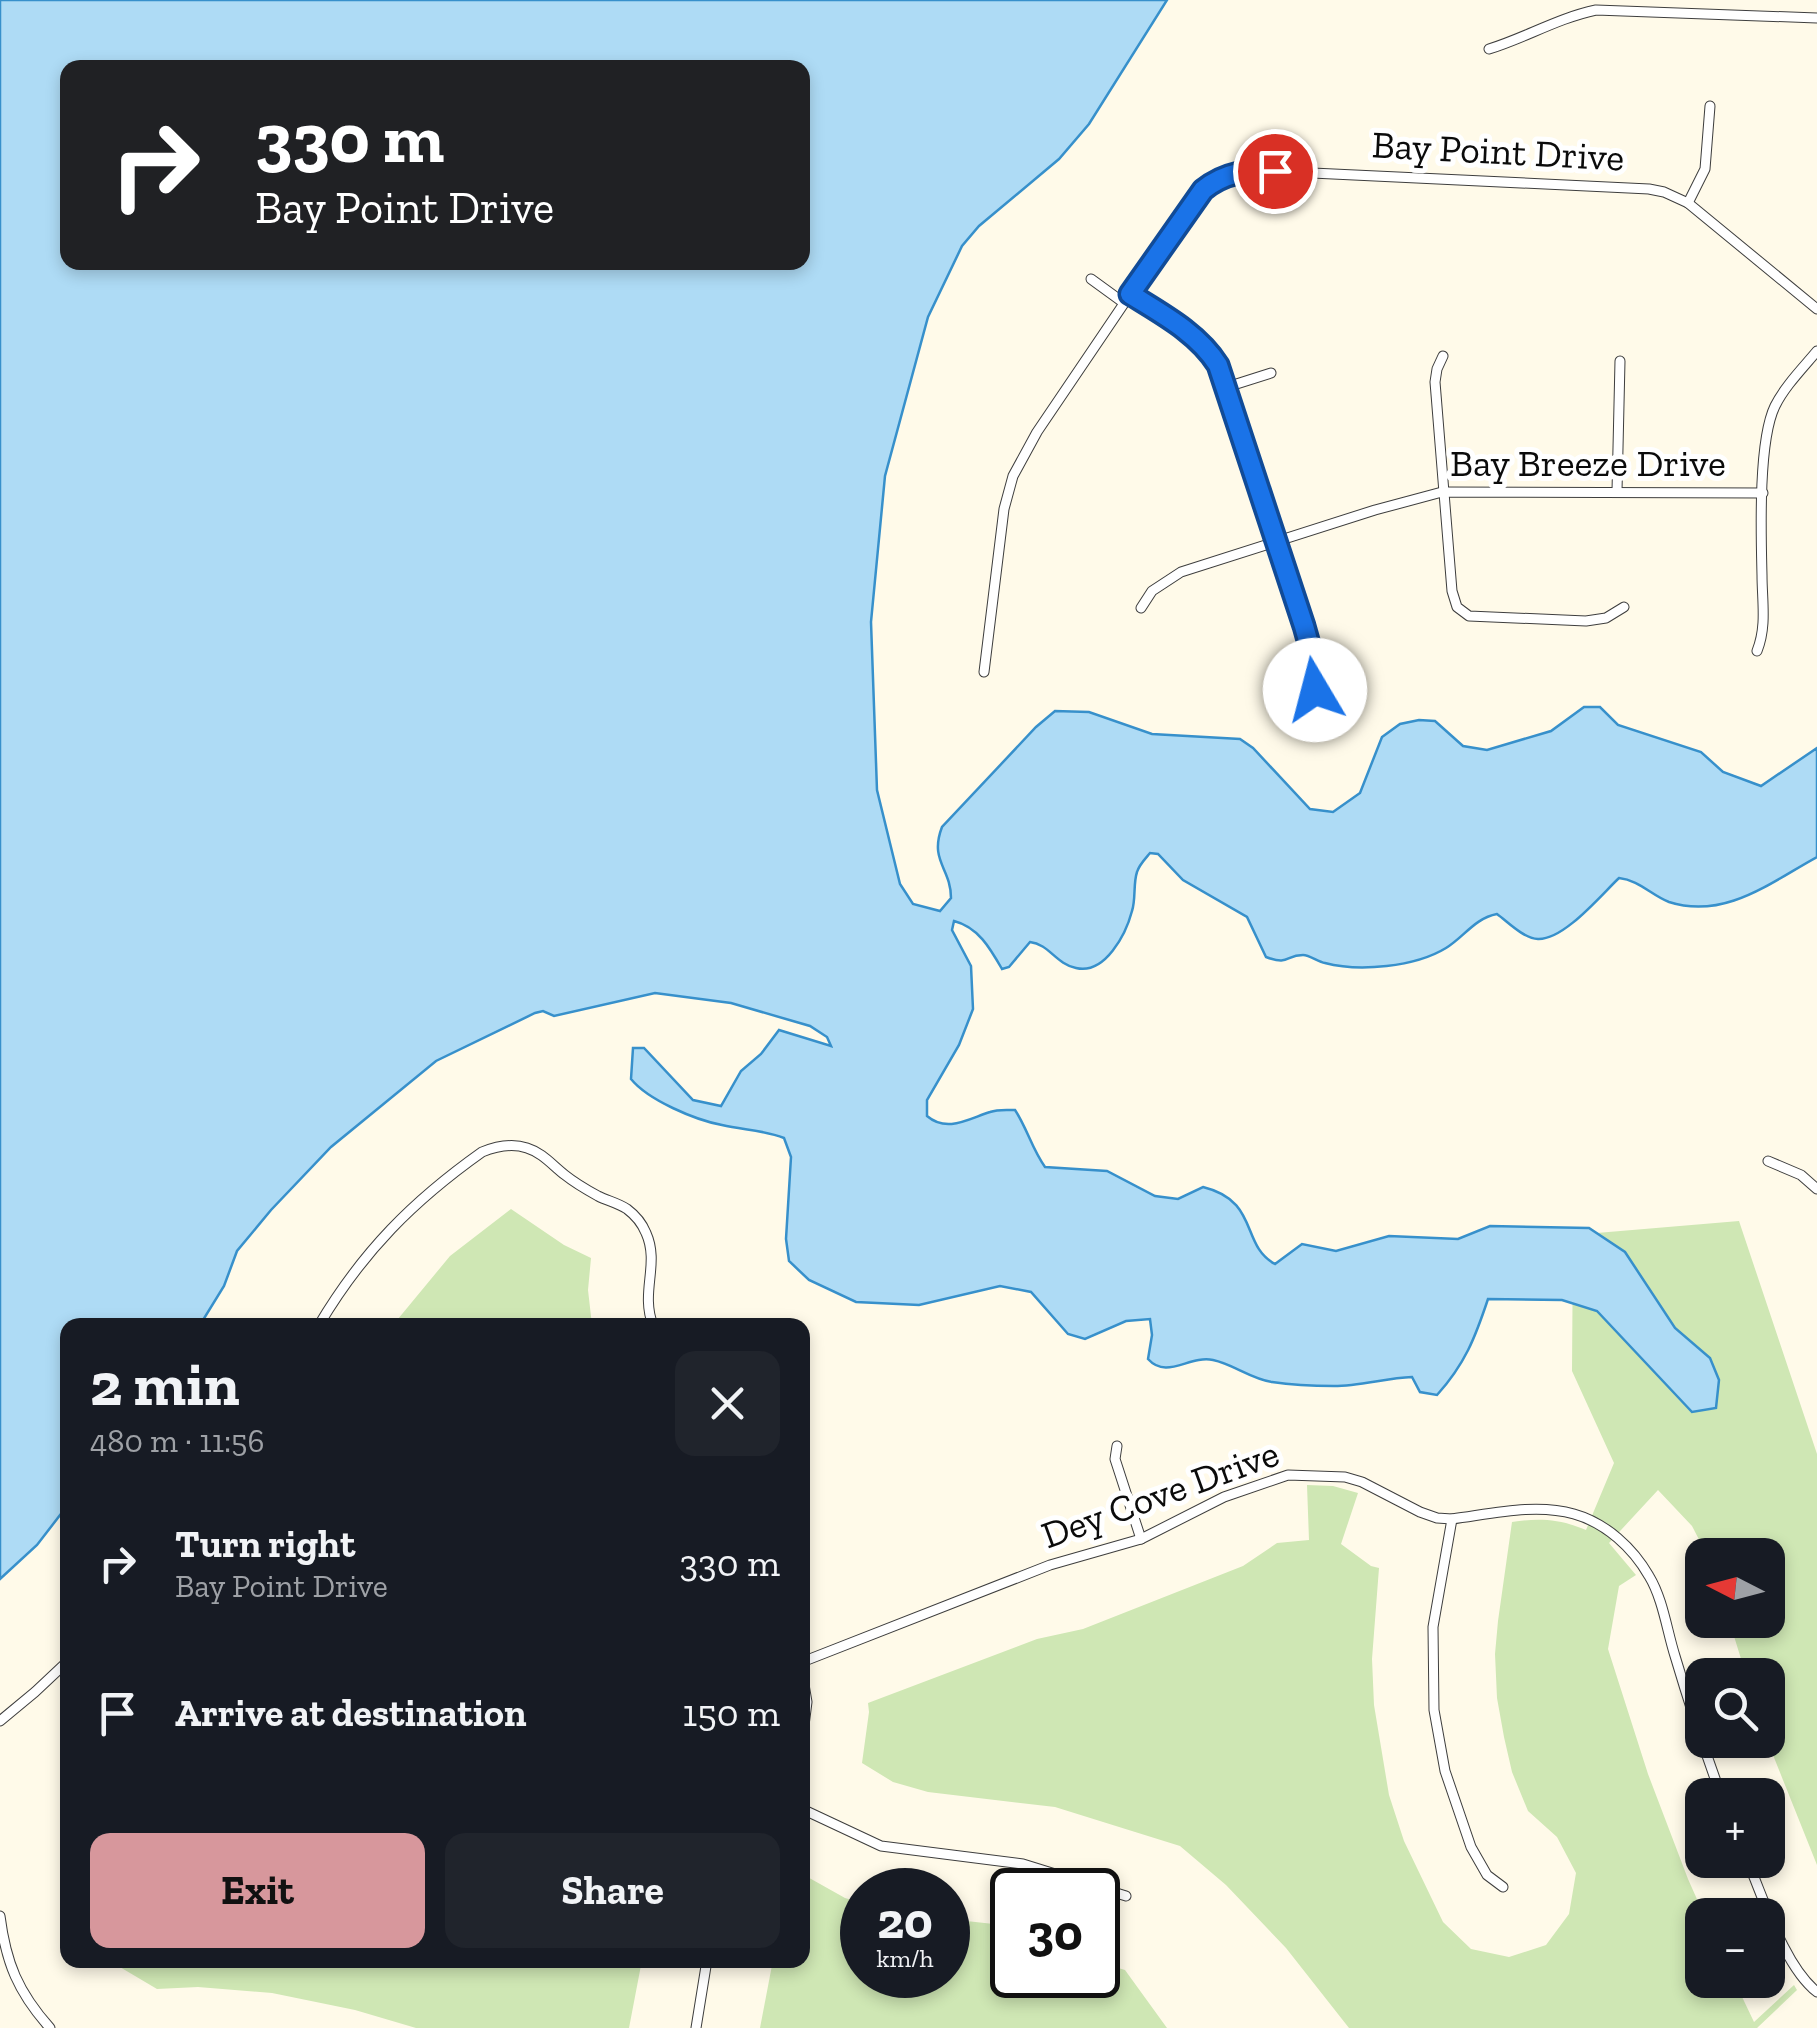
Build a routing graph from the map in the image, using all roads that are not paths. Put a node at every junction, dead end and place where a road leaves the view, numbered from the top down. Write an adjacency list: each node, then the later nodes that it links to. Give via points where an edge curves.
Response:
1 (1716, 0): 2 (street)
2 (1716, 13): 3 (street); 4 (street, via 1596,10)
3 (1817, 18)
4 (1489, 49)
5 (1710, 106): 6 (street, via 1705,168)
6 (1688, 202): 8 (street, Bay Point Drive, via 1650,189 1237,172 1203,190); 9 (street, Bay Point Drive)
7 (1091, 279): 8 (street)
8 (1127, 298): 14 (street, via 1206,347); 22 (street, Bay Point Drive, via 1013,476 1000,529)
9 (1817, 309)
10 (1817, 351): 17 (street, via 1774,408)
11 (1442, 356): 16 (street, via 1435,382)
12 (1620, 361): 15 (street)
13 (1271, 373): 14 (street)
14 (1227, 388): 18 (street)
15 (1617, 491): 16 (street, Bay Breeze Drive); 17 (street, Bay Breeze Drive)
16 (1442, 492): 18 (street, Bay Breeze Drive); 19 (street, via 1454,601 1468,616 1586,621)
17 (1763, 493): 21 (street, via 1764,625)
18 (1276, 542): 20 (street, Bay Breeze Drive, via 1181,572 1152,591); 23 (street, via 1318,676)
19 (1624, 607)
20 (1141, 608)
21 (1756, 651)
22 (984, 672)
23 (1315, 690)
24 (1768, 1162): 25 (street, via 1801,1175)
25 (1817, 1190)
26 (324, 1318): 27 (street, via 396,1222 482,1152 514,1145 544,1156 642,1224 652,1256)
27 (651, 1318)
28 (1117, 1446): 30 (street, via 1115,1459)
29 (1452, 1519): 30 (street, Dey Cove Drive, via 1420,1512 1345,1477 1288,1475 1224,1497); 34 (street, Dey Cove Drive, via 1548,1509 1576,1514 1635,1554 1652,1581); 37 (street, via 1433,1627 1434,1710 1445,1770 1471,1847 1486,1874)
30 (1141, 1539): 31 (street, Dey Cove Drive, via 1050,1565)
31 (810, 1659)
32 (60, 1669): 33 (street)
33 (0, 1720)
34 (1716, 1778)
35 (810, 1812): 38 (street, via 881,1846 1023,1864)
36 (1755, 1878): 41 (street, via 1791,1962)
37 (1504, 1887)
38 (1126, 1896)
39 (0, 1916): 42 (street, via 15,1980)
40 (706, 1968): 43 (street)
41 (1817, 1992)
42 (50, 2028)
43 (696, 2028)

